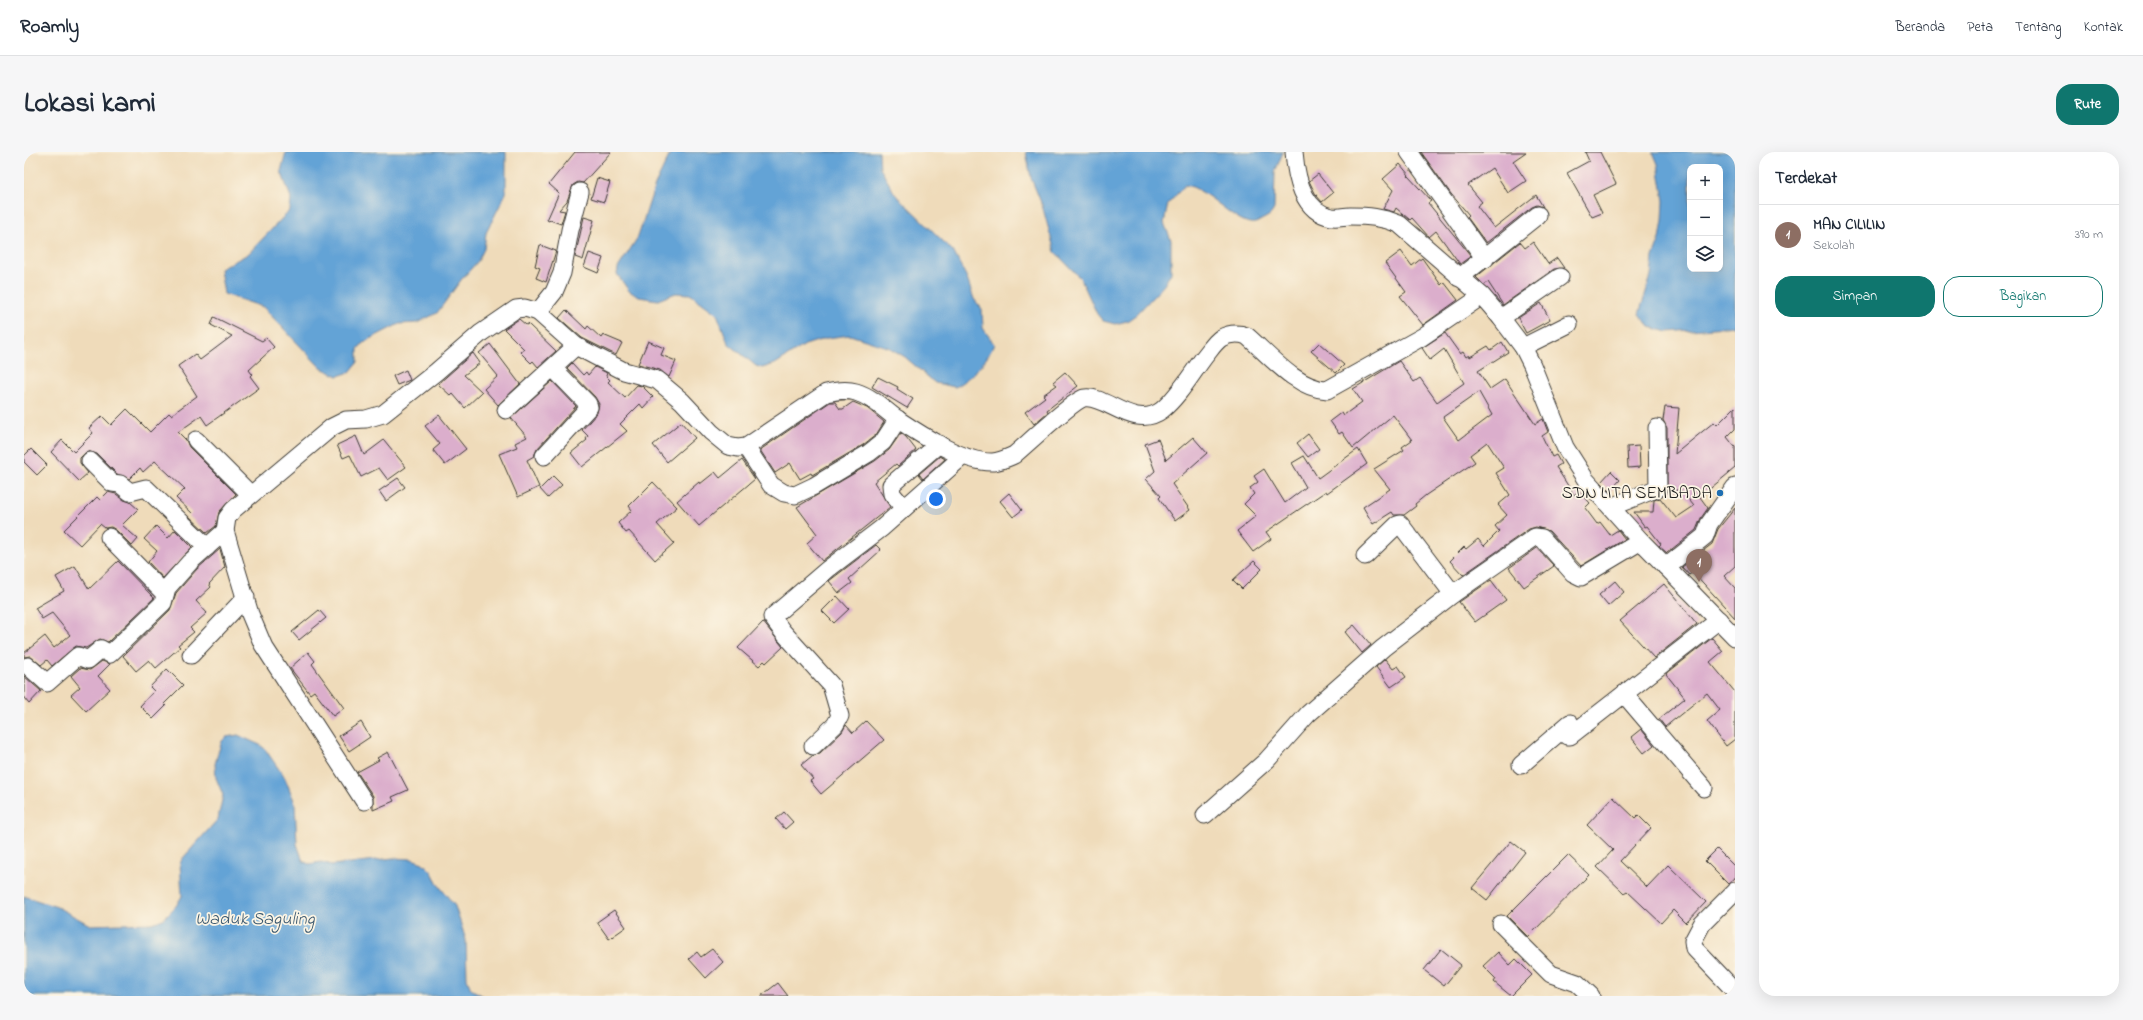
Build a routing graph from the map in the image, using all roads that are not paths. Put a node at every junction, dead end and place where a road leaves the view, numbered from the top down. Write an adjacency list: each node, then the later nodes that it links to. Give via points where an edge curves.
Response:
1 (1294, 152): 7 (street, via 1299,187 1315,209 1332,217 1375,217 1398,224)
2 (1409, 152): 5 (street)
3 (580, 192): 9 (street, via 562,273 554,292)
4 (1538, 215): 5 (street)
5 (1485, 259): 7 (street)
6 (1560, 277): 10 (street)
7 (1459, 278): 8 (street)
8 (1482, 296): 10 (street); 22 (street, via 1422,337 1327,390 1318,390 1301,383 1247,336 1238,333 1228,334 1211,348 1161,411 1151,415 1132,414 1086,398 1078,400 1014,455 1002,460 980,461)
9 (538, 312): 12 (street); 25 (street, via 525,308 516,309 481,333 383,414 366,419 346,420 332,427)
10 (1501, 318): 13 (street)
11 (1569, 324): 13 (street)
12 (576, 346): 14 (street); 20 (street, via 624,371 657,380 728,446)
13 (1523, 347): 26 (street, via 1573,463)
14 (553, 368): 15 (street); 21 (street, via 589,407)
15 (506, 410)
16 (898, 419): 19 (street); 20 (street, via 869,398 855,392 826,393); 20 (street, via 882,442 869,453 794,495 784,494 771,485)
17 (1657, 428): 26 (street, via 1658,488)
18 (196, 440): 25 (street)
19 (939, 444): 22 (street); 27 (street, via 891,485 892,494)
20 (746, 447)
21 (544, 456)
22 (963, 456): 27 (street)
23 (90, 461): 31 (street, via 112,483 120,484 130,492 146,488)
24 (1735, 487): 33 (street, via 1709,524 1705,536)
25 (250, 494): 28 (street, via 227,518)
26 (1611, 507): 30 (street)
27 (904, 508): 42 (street, via 772,617 831,685 837,700 840,716)
28 (225, 531): 31 (street); 36 (street)
29 (109, 537): 34 (street)
30 (1641, 541): 33 (street); 35 (street, via 1581,577 1573,573 1542,538 1535,538)
31 (207, 547): 34 (street, via 185,567)
32 (1365, 556): 35 (street, via 1400,524)
33 (1666, 568): 37 (street)
34 (165, 594): 40 (street, via 163,603 110,654 101,649 88,660 78,656 47,683)
35 (1453, 594): 46 (street, via 1383,648 1308,714 1267,760)
36 (246, 597): 39 (street); 45 (street, via 250,614 263,644)
37 (1719, 620): 38 (street); 41 (street)
38 (1735, 637)
39 (191, 655)
40 (28, 666)
41 (1624, 694): 43 (street, via 1572,726); 44 (street)
42 (813, 746)
43 (1521, 765)
44 (1704, 788)
45 (364, 801)
46 (1205, 815)
47 (1735, 891): 49 (street, via 1702,924 1693,941 1694,948)
48 (1501, 924): 50 (street, via 1551,974 1577,983)
49 (1735, 991)
50 (1591, 996)

